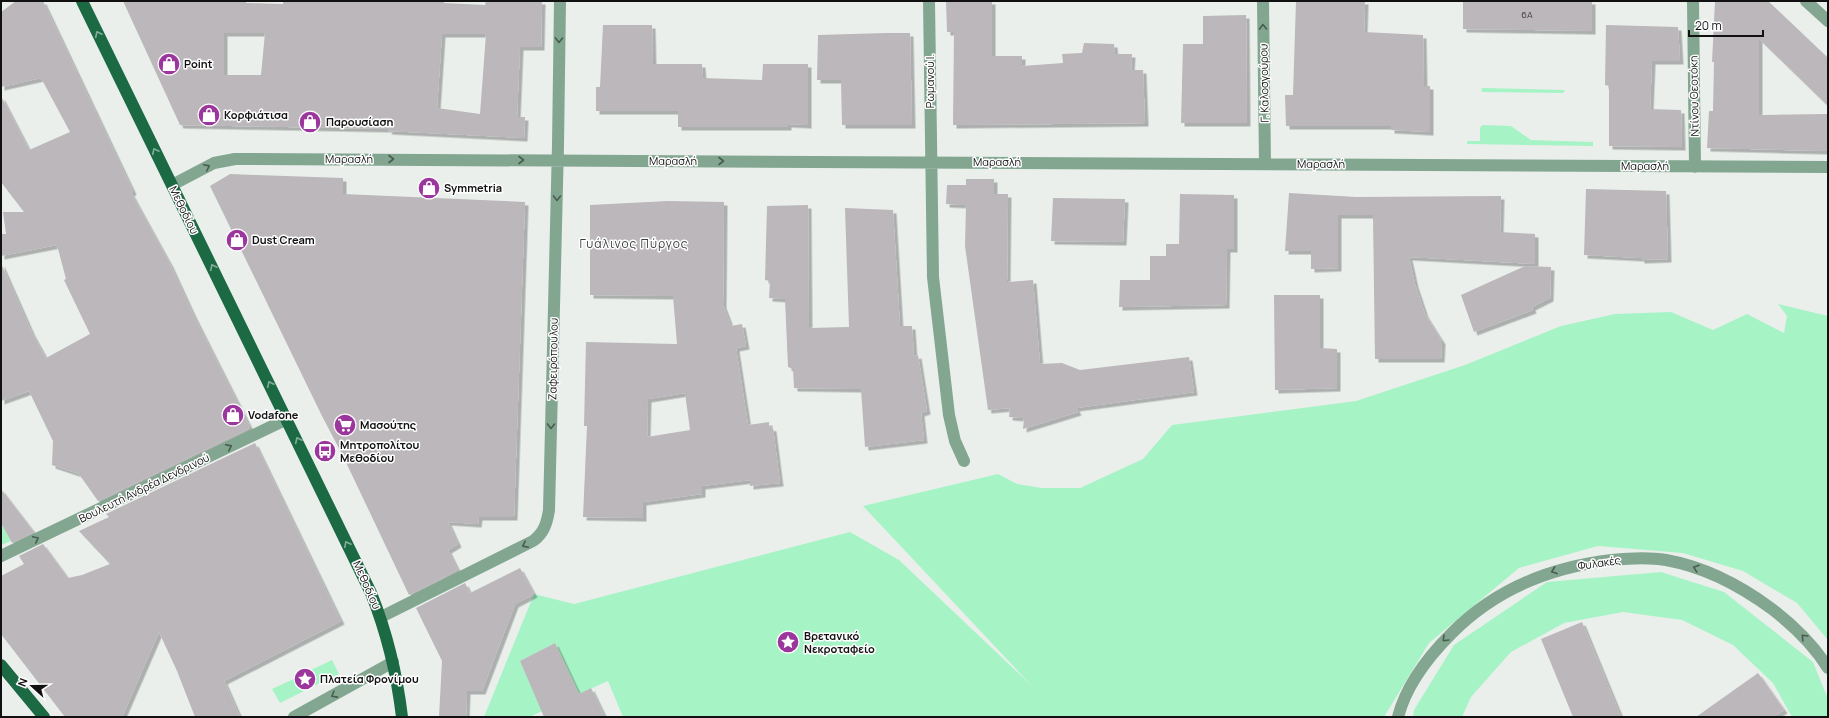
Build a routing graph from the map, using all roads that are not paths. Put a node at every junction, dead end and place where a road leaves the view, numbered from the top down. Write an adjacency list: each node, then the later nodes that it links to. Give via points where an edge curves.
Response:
1 (82, 1): 13 (main road, Μεθοδίου, one-way to 1)
2 (560, 1): 8 (street, Ζαφειρόπουλου, one-way to 8)
3 (929, 1): 9 (street, Ρωμανού Ι.)
4 (1263, 1): 10 (street, Γ. Καλοσγούρου, one-way to 4)
5 (1693, 1): 11 (street, Ντίνου Θεοτόκη)
6 (1806, 1): 7 (street)
7 (1828, 21)
8 (558, 160): 9 (street, Μαρασλή, one-way to 9); 13 (street, Μαρασλή, one-way to 8, via 214,164 235,159); 17 (street, Ζαφειρόπουλου, one-way to 17, via 549,510 546,526 537,538 528,544)
9 (931, 162): 10 (street, Μαρασλή); 15 (street, Ρωμανού Ι., via 931,253 935,299 949,415 955,441)
10 (1265, 164): 11 (street, Μαρασλή)
11 (1695, 167): 12 (street, Μαρασλή)
12 (1828, 167)
13 (172, 185): 14 (main road, Μεθοδίου, one-way to 13)
14 (287, 419): 16 (street, Βουλευτή Ανδρέα Δενδρινού, one-way to 14); 17 (main road, Μεθοδίου, one-way to 14)
15 (964, 461)
16 (1, 556)
17 (381, 617): 18 (main road, Μεθοδίου)
18 (393, 662): 22 (street, one-way to 22); 23 (main road, Μεθοδίου)
19 (1, 665): 21 (main road)
20 (1828, 668): 24 (street, Φυλακές, one-way to 24, via 1797,630 1733,583 1666,560 1648,558 1606,561 1562,568 1528,581 1494,598 1464,620 1438,646 1416,676)
21 (44, 717)
22 (294, 717)
23 (402, 717)
24 (1398, 717)

